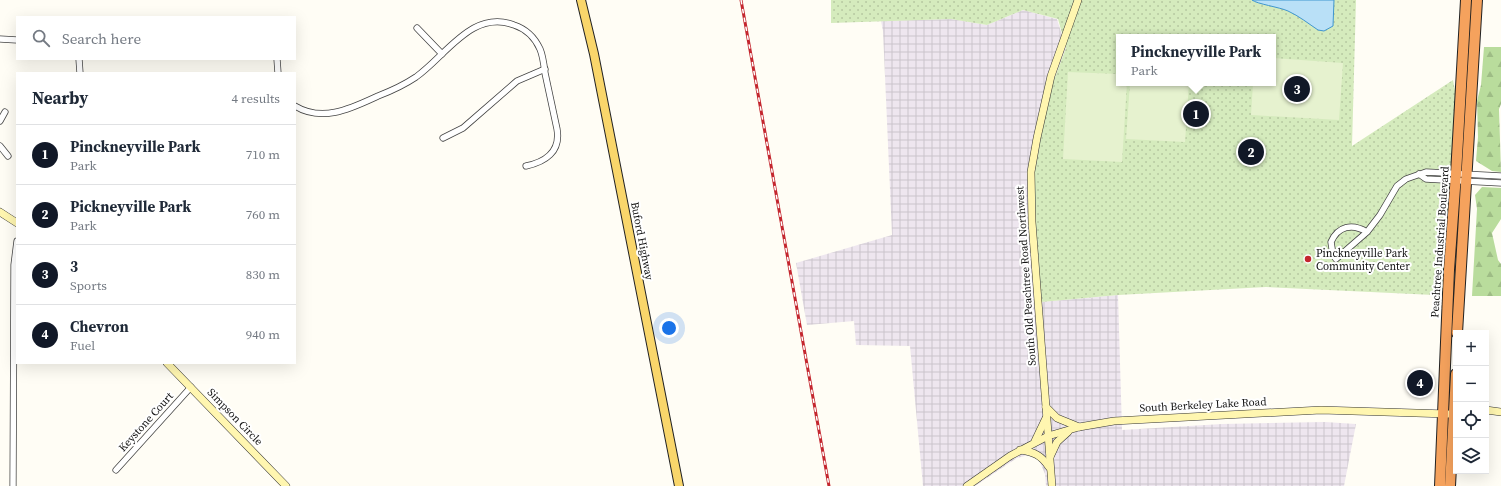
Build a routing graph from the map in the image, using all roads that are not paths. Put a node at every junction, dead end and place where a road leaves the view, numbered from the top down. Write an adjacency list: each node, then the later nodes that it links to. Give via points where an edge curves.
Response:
1 (582, 0): 47 (main road, Buford Highway)
2 (1078, 0): 31 (street, South Old Peachtree Road Northwest, via 1050,82 1031,172 1032,222)
3 (1466, 0): 22 (highway, Peachtree Industrial Boulevard)
4 (1477, 0): 22 (highway, Peachtree Industrial Boulevard)
5 (417, 28): 8 (street)
6 (0, 39): 7 (street)
7 (16, 40)
8 (442, 54): 11 (street, via 477,26 501,21 520,27 532,37 540,50); 14 (street, via 416,77 350,109 317,114)
9 (79, 60): 12 (street)
10 (277, 60): 13 (street)
11 (544, 69): 17 (street, via 517,81 463,128); 20 (street, via 558,132 554,150 546,160)
12 (80, 72)
13 (278, 72)
14 (296, 106)
15 (5, 112): 16 (street)
16 (0, 121)
17 (443, 138)
18 (0, 146): 19 (street)
19 (8, 156)
20 (526, 166)
21 (1501, 176): 22 (street)
22 (1461, 178): 23 (street); 26 (street, via 1426,179 1418,174 1406,178 1397,186); 28 (highway, Peachtree Industrial Boulevard); 34 (highway, Peachtree Industrial Boulevard, via 1449,270)
23 (1501, 183)
24 (0, 212): 25 (street)
25 (16, 222)
26 (1367, 232): 26 (street, via 1336,259 1331,242 1339,230 1350,226)
27 (16, 249): 45 (street)
28 (1457, 330)
29 (168, 364): 30 (street, Simpson Circle)
30 (191, 387): 44 (street, Keystone Court); 46 (street, Simpson Circle)
31 (1046, 407): 36 (street, South Old Peachtree Road Northwest); 37 (street, via 1056,418)
32 (1489, 412): 33 (street)
33 (1501, 413)
34 (1443, 414): 35 (street, South Berkeley Lake Road); 37 (street, South Berkeley Lake Road, via 1321,410 1114,421); 50 (highway, Peachtree Industrial Boulevard)
35 (1453, 414)
36 (1047, 416): 38 (street, South Old Peachtree Road Northwest); 40 (street, via 1040,435)
37 (1076, 428): 38 (street, South Berkeley Lake Road); 42 (street, via 1057,442)
38 (1048, 436): 40 (street, South Berkeley Lake Road); 42 (street, South Old Peachtree Road Northwest)
39 (1453, 438): 51 (highway)
40 (1034, 442): 41 (street, South Berkeley Lake Road)
41 (1020, 450): 43 (street, via 1040,456); 48 (street, South Berkeley Lake Road)
42 (1050, 460): 43 (street, South Old Peachtree Road Northwest)
43 (1050, 468): 49 (street, South Old Peachtree Road Northwest)
44 (116, 470)
45 (13, 486)
46 (286, 486)
47 (679, 486)
48 (966, 486)
49 (1052, 486)
50 (1440, 486)
51 (1450, 486)

